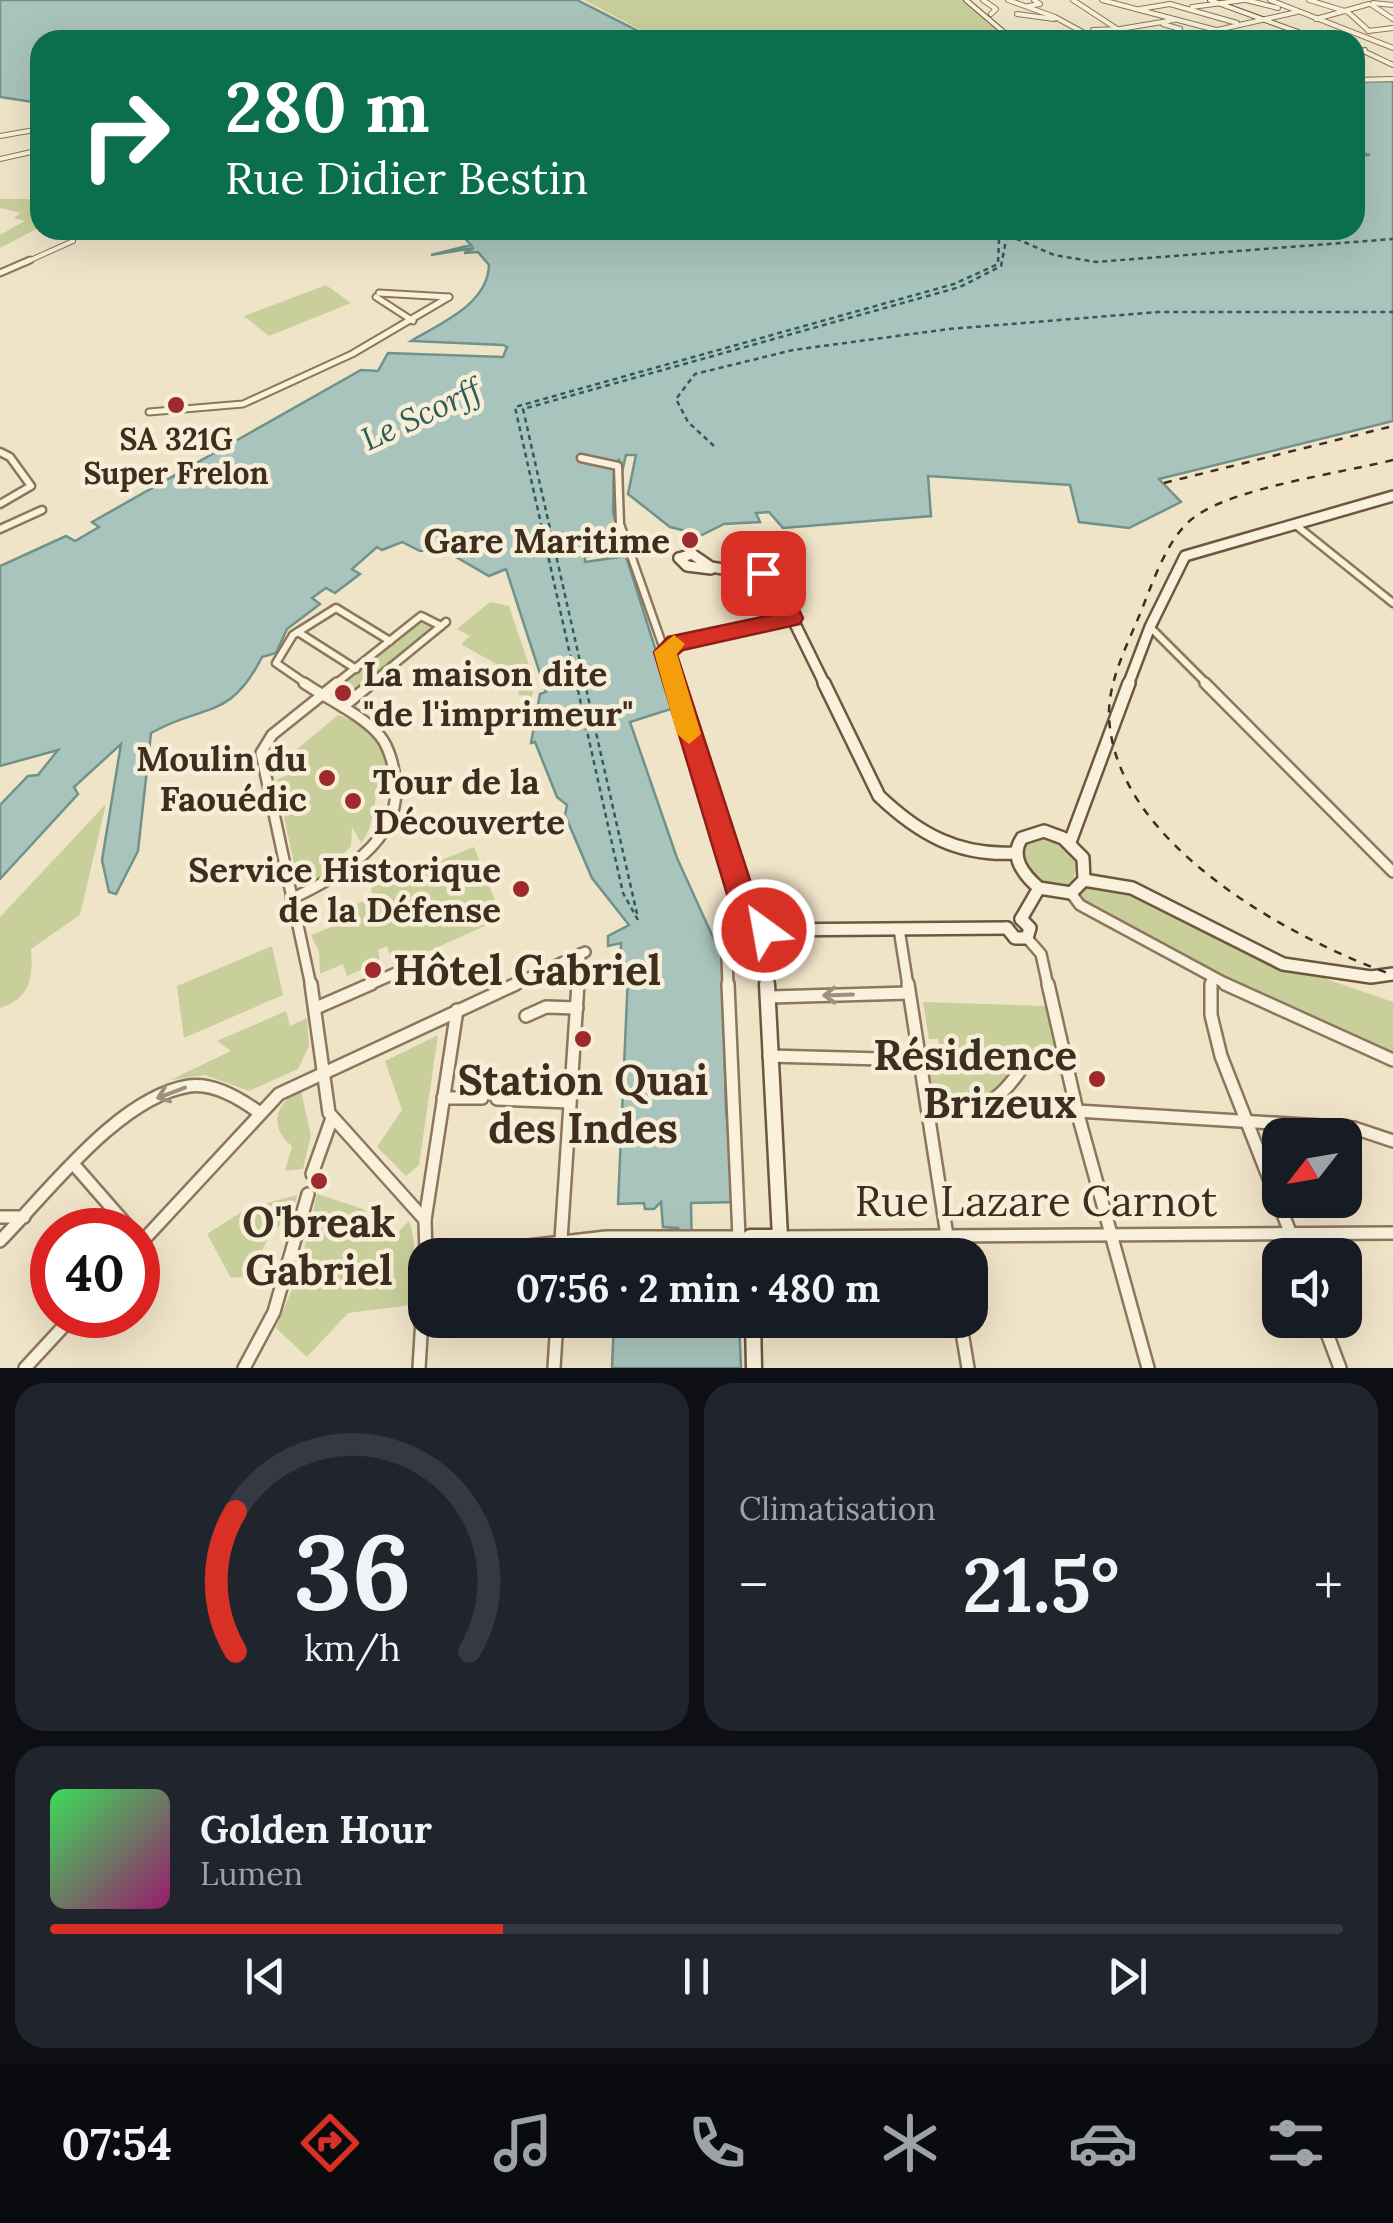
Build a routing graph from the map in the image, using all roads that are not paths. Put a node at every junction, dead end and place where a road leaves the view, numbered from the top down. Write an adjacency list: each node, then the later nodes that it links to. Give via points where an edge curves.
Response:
1 (983, 0): 25 (street, via 996,9)
2 (1008, 0): 18 (street)
3 (1034, 0): 18 (street, via 1040,4)
4 (1073, 0): 13 (street)
5 (1100, 0): 13 (street); 16 (street)
6 (1210, 0): 14 (street)
7 (1245, 0): 14 (street); 19 (street)
8 (1270, 0): 17 (street)
9 (1309, 0): 24 (street)
10 (1353, 0): 12 (street)
11 (969, 1): 40 (street)
12 (1369, 2): 15 (street); 24 (street); 30 (street)
13 (1082, 5): 23 (street)
14 (1225, 5): 20 (street); 29 (street)
15 (1393, 5)
16 (1116, 6): 21 (street); 23 (street)
17 (1282, 6): 19 (street); 22 (street)
18 (1023, 7): 27 (street)
19 (1274, 7): 22 (street)
20 (1188, 9): 21 (street, via 1167,4); 32 (street)
21 (1138, 10): 31 (street)
22 (1296, 10): 28 (street); 29 (street)
23 (1092, 11): 38 (street)
24 (1347, 13): 28 (street); 49 (street)
25 (991, 14)
26 (1017, 14): 27 (street)
27 (1058, 18): 35 (street)
28 (1316, 18): 48 (street)
29 (1266, 19): 32 (street); 47 (street)
30 (1393, 19)
31 (1174, 20): 33 (street); 36 (street)
32 (1236, 23): 34 (street)
33 (1163, 24): 38 (street); 39 (street)
34 (1223, 26): 36 (street); 46 (street)
35 (1078, 27): 41 (street); 42 (street)
36 (1213, 28): 44 (street); 45 (street)
37 (1393, 28): 49 (street)
38 (1120, 29): 43 (street)
39 (1180, 29)
40 (1002, 30)
41 (1089, 30)
42 (1089, 30)
43 (1106, 30)
44 (1208, 30)
45 (1223, 30)
46 (1232, 30)
47 (1294, 30)
48 (1347, 30)
49 (1369, 31): 50 (street)
50 (1365, 32)
51 (1365, 38): 53 (street)
52 (1365, 47): 53 (street)
53 (1393, 49)
54 (1365, 50): 55 (street)
55 (1393, 65)
56 (1393, 78): 57 (street)
57 (1365, 79)
58 (30, 131): 59 (street)
59 (0, 136)
60 (30, 152): 61 (street)
61 (0, 159)
62 (73, 241): 63 (street)
63 (0, 273)
64 (413, 321): 64 (street, via 449,297 378,295); 65 (street, via 243,404)
65 (149, 412)
66 (0, 452): 69 (street, via 31,486)
67 (581, 458): 79 (street, via 618,466 620,524)
68 (1393, 496): 71 (street)
69 (0, 504)
70 (42, 510): 72 (street)
71 (1297, 526): 74 (street); 76 (street, via 1182,560)
72 (0, 528)
73 (772, 577): 73 (street, via 712,567 692,554 679,561 688,566); 75 (street)
74 (1393, 603)
75 (793, 618): 79 (street, via 676,643); 84 (street, via 879,796 953,850)
76 (1150, 627): 83 (street); 85 (street)
77 (298, 632): 78 (street, via 336,608); 80 (street); 81 (street, via 276,664)
78 (390, 641): 80 (street); 82 (street, via 424,613 444,624)
79 (665, 652): 93 (street, via 747,914)
80 (356, 669): 81 (street)
81 (322, 698): 82 (street); 89 (street, via 262,746)
82 (344, 708): 89 (street, via 391,753 395,812 368,852)
83 (1070, 842): 84 (street, via 1030,832); 86 (street, via 1083,858)
84 (1014, 853): 87 (street, via 1020,871)
85 (1393, 872)
86 (1084, 880): 88 (street); 96 (street, via 1132,888 1283,964)
87 (1039, 888): 88 (street); 90 (street)
88 (1071, 892): 97 (street, via 1080,905)
89 (291, 899): 100 (street)
90 (1021, 919): 91 (street); 94 (street, via 1030,928)
91 (1007, 928): 92 (street); 94 (street, via 1016,938)
92 (899, 929): 93 (street); 98 (street)
93 (764, 937): 99 (street); 131 (street, via 727,957)
94 (1028, 938): 106 (street, via 1041,954)
95 (426, 960): 100 (street)
96 (1393, 974)
97 (1212, 978): 107 (street); 117 (street, via 1208,1003)
98 (909, 993): 99 (street, one-way to 99); 105 (street)
99 (767, 997): 104 (street)
100 (316, 1008): 108 (street)
101 (576, 1008): 102 (street, via 582,953); 103 (street); 112 (street)
102 (456, 1010): 108 (street); 109 (street)
103 (526, 1016)
104 (769, 1056): 105 (street); 132 (street)
105 (920, 1060): 114 (street)
106 (1068, 1060): 113 (street); 114 (street, via 1026,1062 994,1105)
107 (1393, 1060)
108 (322, 1073): 115 (street, via 279,1094); 116 (street)
109 (444, 1098): 110 (street); 126 (street)
110 (482, 1098)
111 (496, 1099): 112 (street)
112 (569, 1102): 134 (street)
113 (1077, 1111): 117 (street); 129 (street)
114 (928, 1112): 128 (street)
115 (260, 1113): 119 (street, one-way to 119, via 217,1090 175,1090 127,1117); 125 (street)
116 (332, 1118): 120 (street); 126 (street)
117 (1246, 1120): 118 (street, via 1354,1128); 130 (street)
118 (1393, 1140)
119 (76, 1167): 122 (street); 123 (street)
120 (312, 1174)
121 (308, 1194): 145 (street, via 274,1312)
122 (112, 1208)
123 (24, 1217): 124 (street); 137 (street)
124 (0, 1218)
125 (160, 1220)
126 (425, 1220): 133 (street)
127 (1393, 1232): 130 (street, Rue Lazare Carnot)
128 (947, 1235): 129 (street, Rue Lazare Carnot); 132 (street, Rue Lazare Carnot); 136 (street)
129 (1112, 1235): 130 (street, Rue Lazare Carnot); 150 (street)
130 (1292, 1236)
131 (744, 1237): 132 (street, Rue Lazare Carnot); 135 (street)
132 (780, 1237)
133 (426, 1238)
134 (562, 1238)
135 (662, 1238)
136 (947, 1238)
137 (0, 1241)
138 (55, 1338): 144 (street)
139 (420, 1338): 146 (street)
140 (555, 1338): 147 (street)
141 (753, 1338): 148 (street)
142 (963, 1338): 149 (street)
143 (1329, 1338): 151 (street)
144 (31, 1366)
145 (244, 1368)
146 (418, 1368)
147 (554, 1368)
148 (754, 1368)
149 (968, 1368)
150 (1148, 1368)
151 (1340, 1368)

